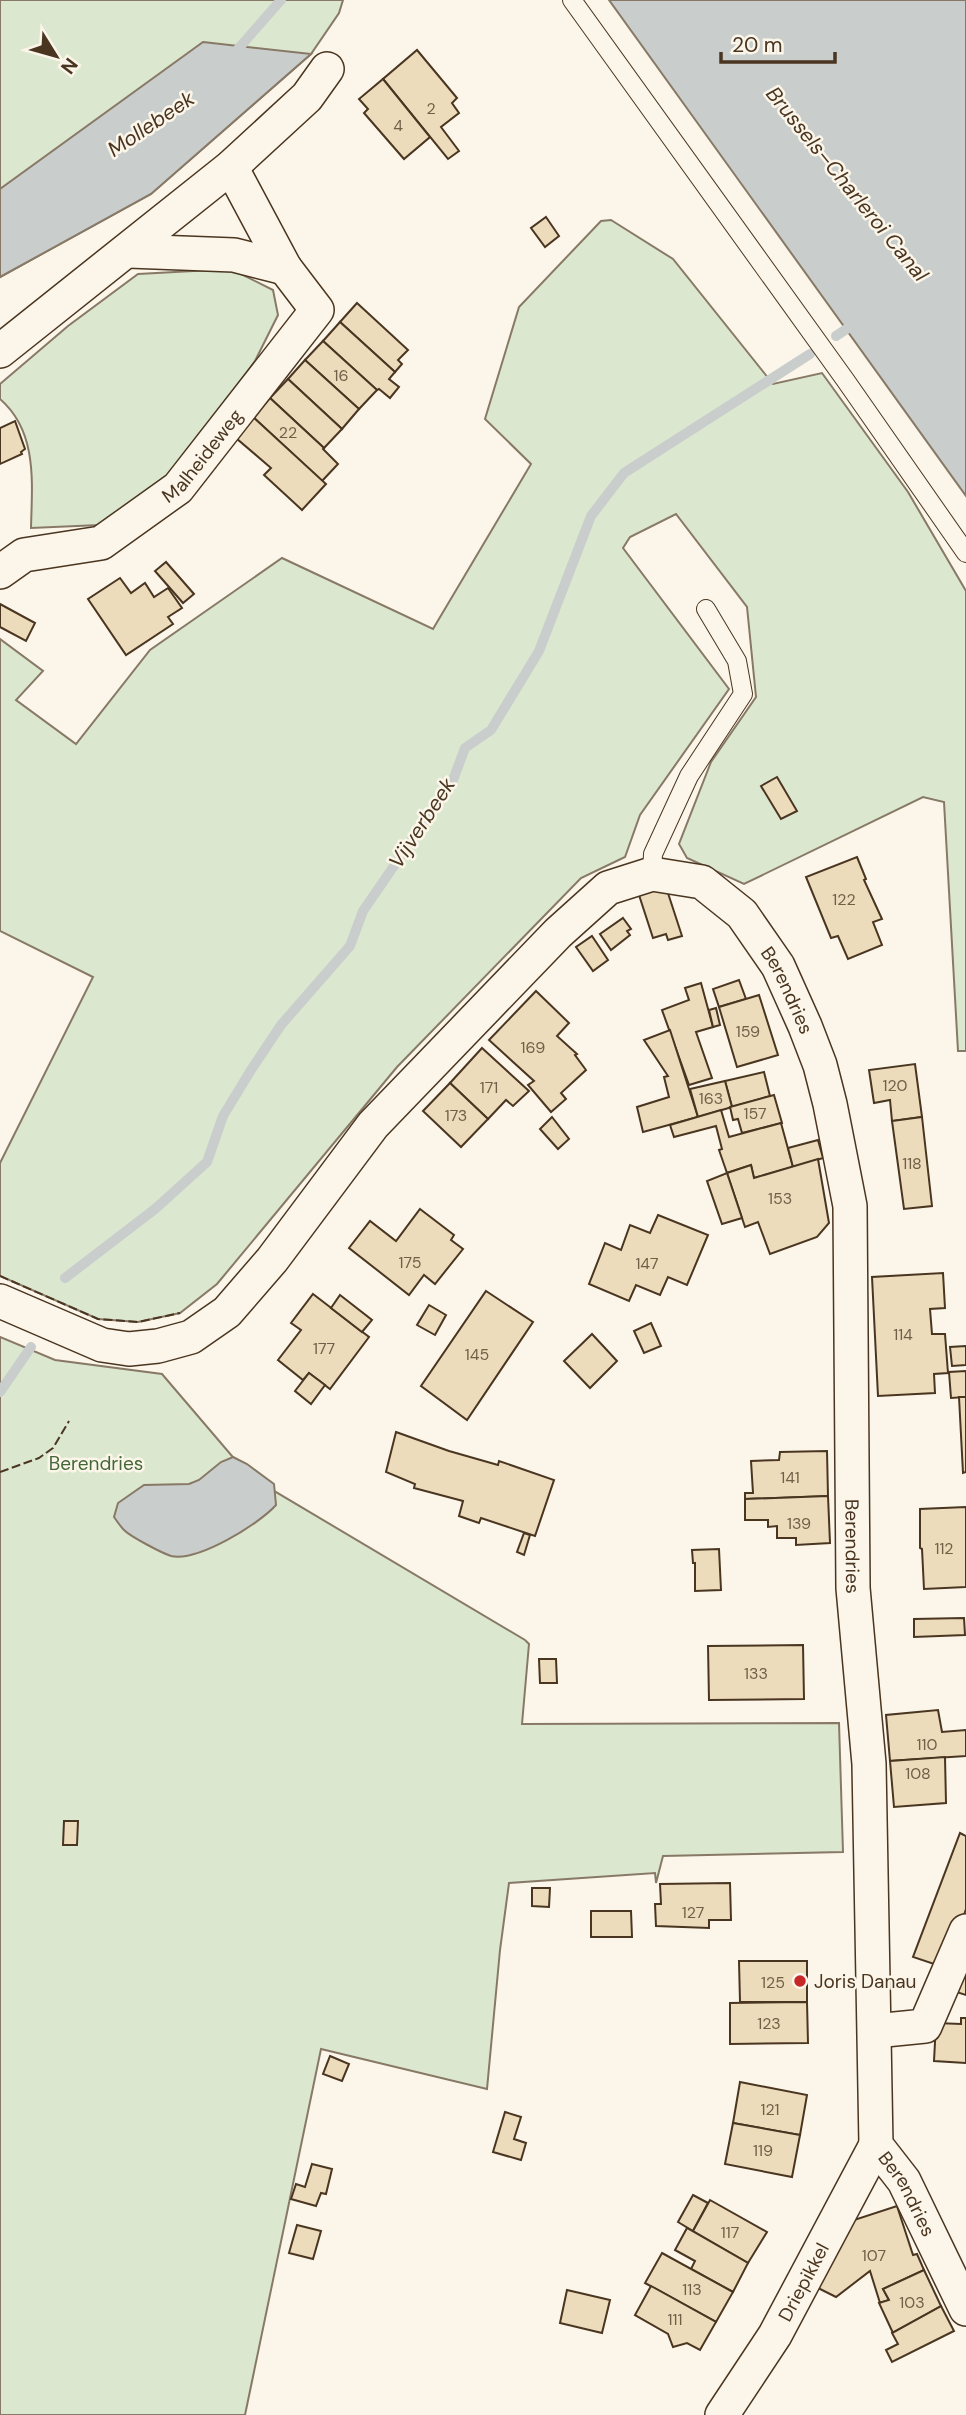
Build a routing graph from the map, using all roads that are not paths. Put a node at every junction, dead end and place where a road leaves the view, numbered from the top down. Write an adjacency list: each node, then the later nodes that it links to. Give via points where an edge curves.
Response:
1 (572, 0): 7 (lane)
2 (327, 69): 3 (street, via 307,97)
3 (231, 167): 4 (street); 5 (street, Malheideweg)
4 (129, 251): 5 (street, via 234,255); 6 (street)
5 (285, 268): 8 (street, Malheideweg, via 317,310 178,488 101,544 24,555)
6 (0, 351)
7 (966, 553)
8 (0, 572)
9 (706, 609): 10 (lane, via 737,661 743,694 689,776 653,855)
10 (652, 874): 11 (street, Berendries, via 608,888 558,933 373,1125 227,1312 191,1337 128,1349 102,1345); 13 (street, Berendries, via 702,882 742,914 778,966 820,1065 850,1206 853,1588 869,1765)
11 (0, 1301)
12 (966, 1931): 13 (street, via 925,2026)
13 (875, 2031): 14 (street, Berendries)
14 (876, 2145): 15 (street, Berendries, via 904,2181); 16 (street, Driepikkel, via 775,2335)
15 (966, 2309)
16 (722, 2415)

